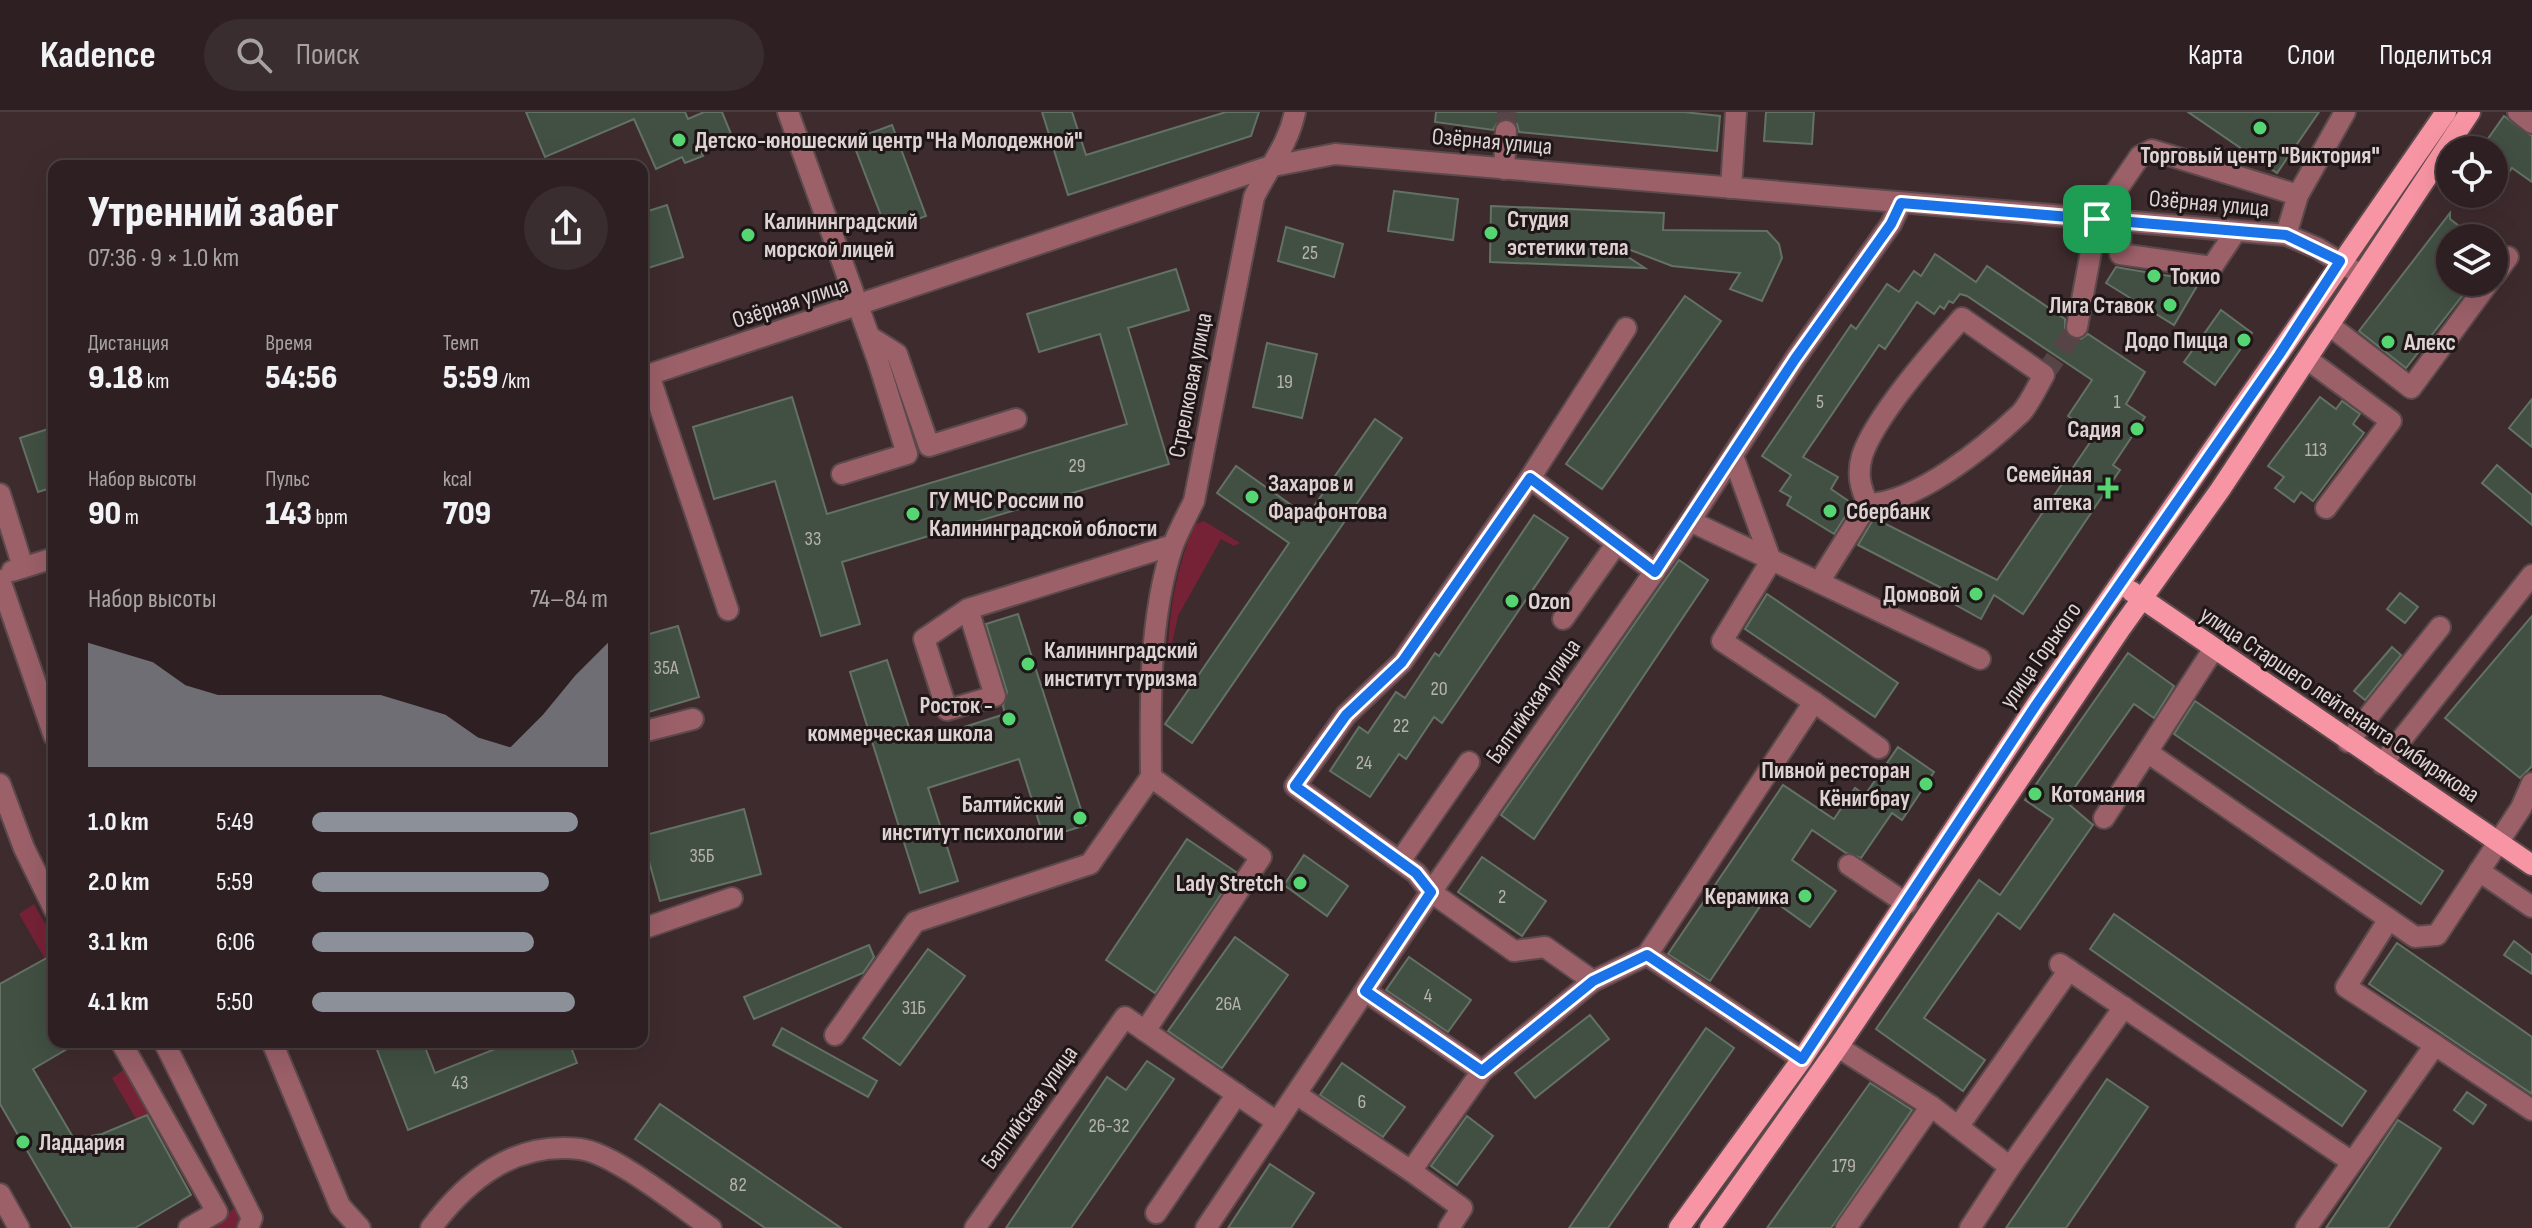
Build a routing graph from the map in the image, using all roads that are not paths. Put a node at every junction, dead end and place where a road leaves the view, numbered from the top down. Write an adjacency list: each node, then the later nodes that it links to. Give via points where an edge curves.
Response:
1 (788, 112): 22 (street)
2 (1295, 112): 10 (street, Стрелковая улица, via 1286,144)
3 (1736, 112): 12 (street)
4 (2345, 112): 13 (street)
5 (2446, 112): 19 (main road, улица Горького)
6 (2470, 112): 20 (main road)
7 (2518, 112): 8 (street)
8 (2532, 123)
9 (1506, 131): 11 (street)
10 (1268, 167): 11 (street, Озёрная улица, via 1335,154); 22 (street, Озёрная улица); 39 (street, Стрелковая улица, via 1254,197 1194,501)
11 (1504, 169): 12 (street, Озёрная улица)
12 (1731, 188): 14 (street, Озёрная улица)
13 (2298, 195): 15 (street, via 2152,150 2140,156); 18 (street)
14 (1901, 203): 15 (street, Озёрная улица); 31 (street, Балтийская улица)
15 (2097, 219): 16 (street, Озёрная улица); 24 (street)
16 (2121, 221): 17 (street, Озёрная улица); 17 (street, via 2120,254 2212,267)
17 (2236, 231): 18 (street, Озёрная улица)
18 (2286, 235): 19 (street, Озёрная улица)
19 (2340, 261): 20 (street, Озёрная улица); 47 (main road, улица Горького)
20 (2361, 275): 23 (main road)
21 (2479, 296): 23 (street, via 2411,388)
22 (858, 307): 26 (street); 28 (street, Озёрная улица)
23 (2329, 325): 27 (main road)
24 (2077, 327)
25 (1626, 328): 33 (street)
26 (870, 337): 30 (street, via 897,354 929,446); 32 (street, via 907,454)
27 (2307, 359): 36 (street, via 2391,421); 48 (main road)
28 (648, 375)
29 (648, 384): 50 (street)
30 (1016, 419)
31 (1733, 456): 37 (street, Балтийская улица); 41 (street)
32 (842, 474)
33 (1530, 478): 38 (street); 70 (street, via 1402,662 1346,715 1295,786)
34 (0, 494): 42 (street)
35 (1868, 504): 35 (street, via 1859,484 1863,455 1880,423 1962,318 2044,375 2023,411 1959,462 1914,492 1888,503); 46 (street)
36 (2326, 508)
37 (1690, 521): 41 (street); 43 (street, Балтийская улица)
38 (1617, 543): 43 (street); 51 (street)
39 (1173, 545): 49 (street); 64 (street, Стрелковая улица, via 1157,636)
40 (48, 560): 42 (street)
41 (1771, 561): 46 (street); 55 (street, via 1722,641)
42 (23, 567): 45 (street)
43 (1655, 572): 74 (street, Балтийская улица)
44 (2532, 575): 63 (street)
45 (0, 577): 56 (street)
46 (1819, 582): 54 (street)
47 (2121, 584): 48 (main road, улица Старшего лейтенанта Сибирякова); 77 (main road, улица Горького)
48 (2142, 599): 53 (main road, улица Старшего лейтенанта Сибирякова); 88 (main road)
49 (968, 609): 49 (street, via 924,639 947,710 995,696)
50 (728, 610)
51 (1563, 619)
52 (2440, 627): 59 (street)
53 (2213, 650): 59 (main road, улица Старшего лейтенанта Сибирякова); 61 (street)
54 (1980, 659)
55 (1814, 702): 60 (street); 81 (street)
56 (48, 718)
57 (693, 719): 58 (street)
58 (648, 730)
59 (2348, 742): 63 (main road, улица Старшего лейтенанта Сибирякова)
60 (1879, 748)
61 (2147, 752): 68 (street); 79 (street)
62 (1469, 762): 70 (street)
63 (2382, 764): 69 (main road, улица Старшего лейтенанта Сибирякова)
64 (1151, 777): 85 (street, via 1261,857); 86 (street, via 1090,864 915,922)
65 (2532, 783): 67 (street)
66 (0, 784): 75 (street)
67 (2526, 804): 69 (street)
68 (2104, 818)
69 (2498, 841): 72 (main road, улица Старшего лейтенанта Сибирякова); 73 (street)
70 (1400, 861): 74 (street)
71 (1849, 865): 77 (street)
72 (2532, 865)
73 (2479, 871): 78 (street); 79 (street, via 2437,935 2415,937)
74 (1431, 892): 82 (street, via 1514,951 1545,947); 83 (street, Балтийская улица)
75 (48, 897)
76 (732, 898): 80 (street)
77 (1907, 904): 92 (main road, улица Горького)
78 (2532, 907)
79 (2389, 919): 87 (street, via 2346,987)
80 (648, 927)
81 (1647, 955): 82 (street); 92 (street)
82 (1593, 981): 93 (street)
83 (1365, 991): 93 (street); 95 (street, Балтийская улица)
84 (2124, 1007): 99 (street, via 2064,967); 100 (street); 101 (street)
85 (1145, 1031): 94 (street); 111 (street, Балтийская улица, via 1125,1017)
86 (835, 1035)
87 (2435, 1045): 97 (street); 100 (street)
88 (1838, 1047): 96 (street); 115 (main road)
89 (124, 1048): 106 (street, via 217,1212)
90 (167, 1048): 107 (street, via 231,1171 252,1218)
91 (274, 1048): 108 (street, via 340,1206)
92 (1802, 1059): 114 (main road, улица Горького)
93 (1482, 1071): 102 (street)
94 (1237, 1094): 98 (street); 104 (street)
95 (1296, 1094): 98 (street, Балтийская улица); 102 (street)
96 (1931, 1106): 99 (street); 116 (street)
97 (2532, 1110)
98 (1277, 1122): 112 (street, Балтийская улица)
99 (1958, 1127): 101 (street)
100 (2352, 1162): 118 (street)
101 (2010, 1167): 117 (street)
102 (1411, 1171): 113 (street, via 1462,1208)
103 (0, 1194): 105 (street)
104 (1156, 1213)
105 (19, 1228)
106 (189, 1228)
107 (248, 1228)
108 (360, 1228)
109 (431, 1228): 110 (street, via 458,1192 482,1172 515,1158 582,1149 617,1164)
110 (711, 1228)
111 (975, 1228)
112 (1206, 1228)
113 (1449, 1228)
114 (1679, 1228)
115 (1710, 1228)
116 (1846, 1228)
117 (1970, 1228)
118 (2306, 1228)

